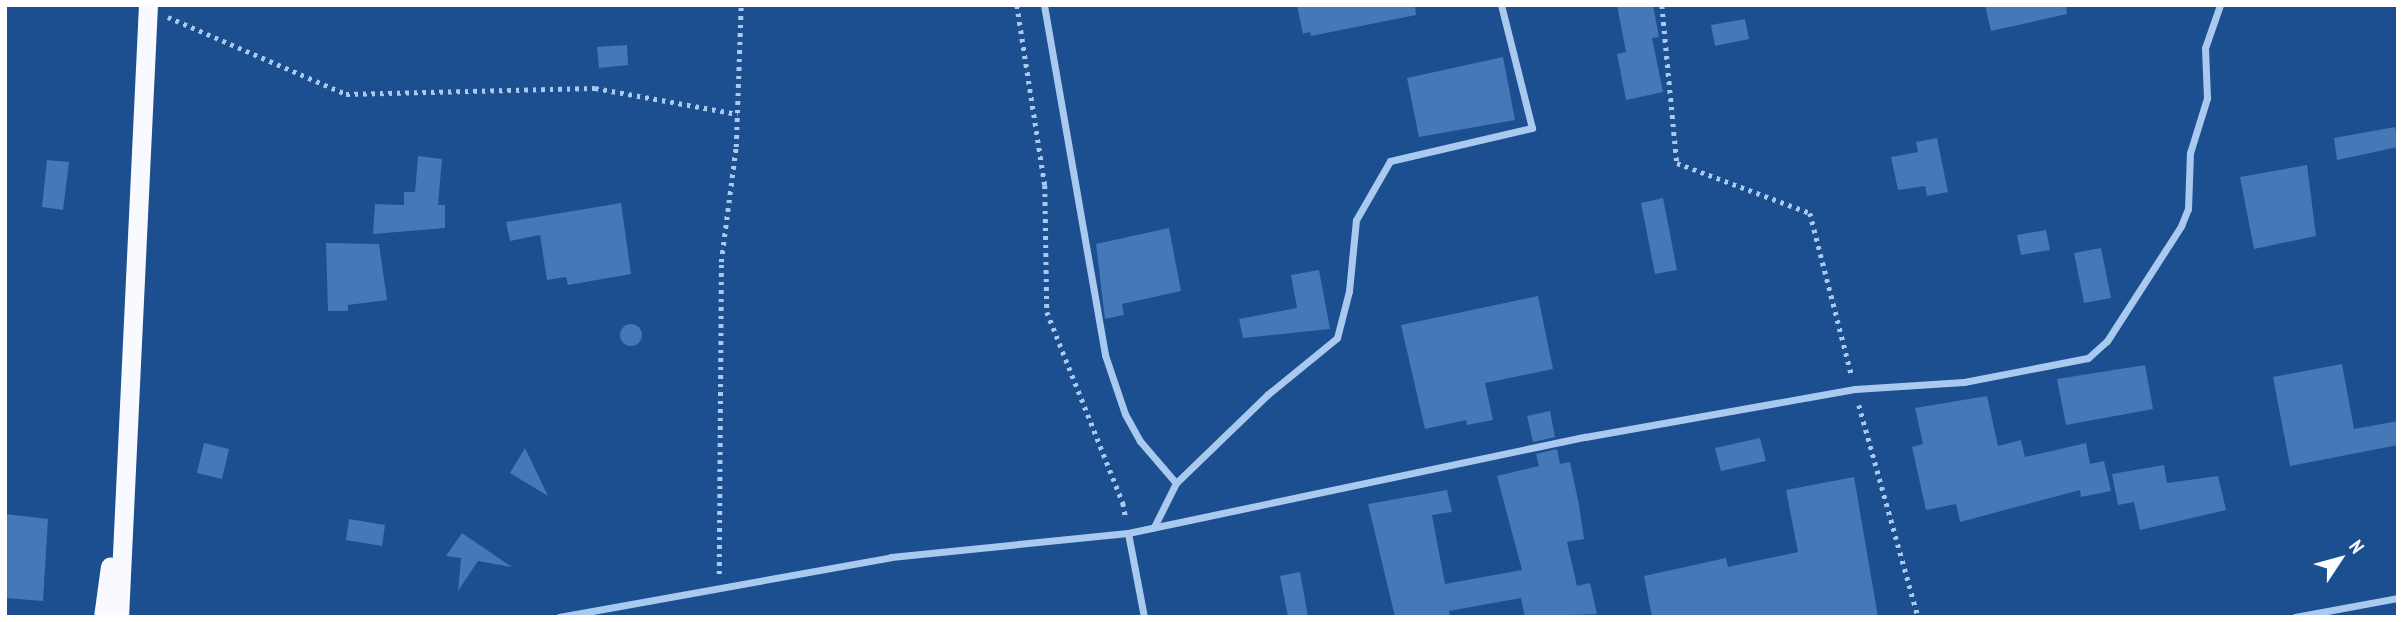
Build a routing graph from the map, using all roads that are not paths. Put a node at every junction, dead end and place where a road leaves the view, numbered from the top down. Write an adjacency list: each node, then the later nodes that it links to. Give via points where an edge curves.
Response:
1 (1044, 5): 6 (street, via 1105,355 1125,414)
2 (1501, 5): 6 (street, via 1532,128 1390,161 1356,220 1349,291 1338,338 1267,395)
3 (2220, 5): 7 (street, via 2204,48 2207,98 2190,153 2188,209 2152,275 2095,354 2039,370 1964,382 1855,388 1585,436)
4 (148, 7): 5 (highway, via 139,262)
5 (124, 471): 10 (highway); 11 (highway)
6 (1176, 483): 7 (street)
7 (1154, 527): 8 (street)
8 (1128, 533): 12 (street, via 891,557); 13 (street)
9 (2398, 598): 14 (street)
10 (103, 617)
11 (119, 617)
12 (559, 617)
13 (1144, 617)
14 (2295, 617)

